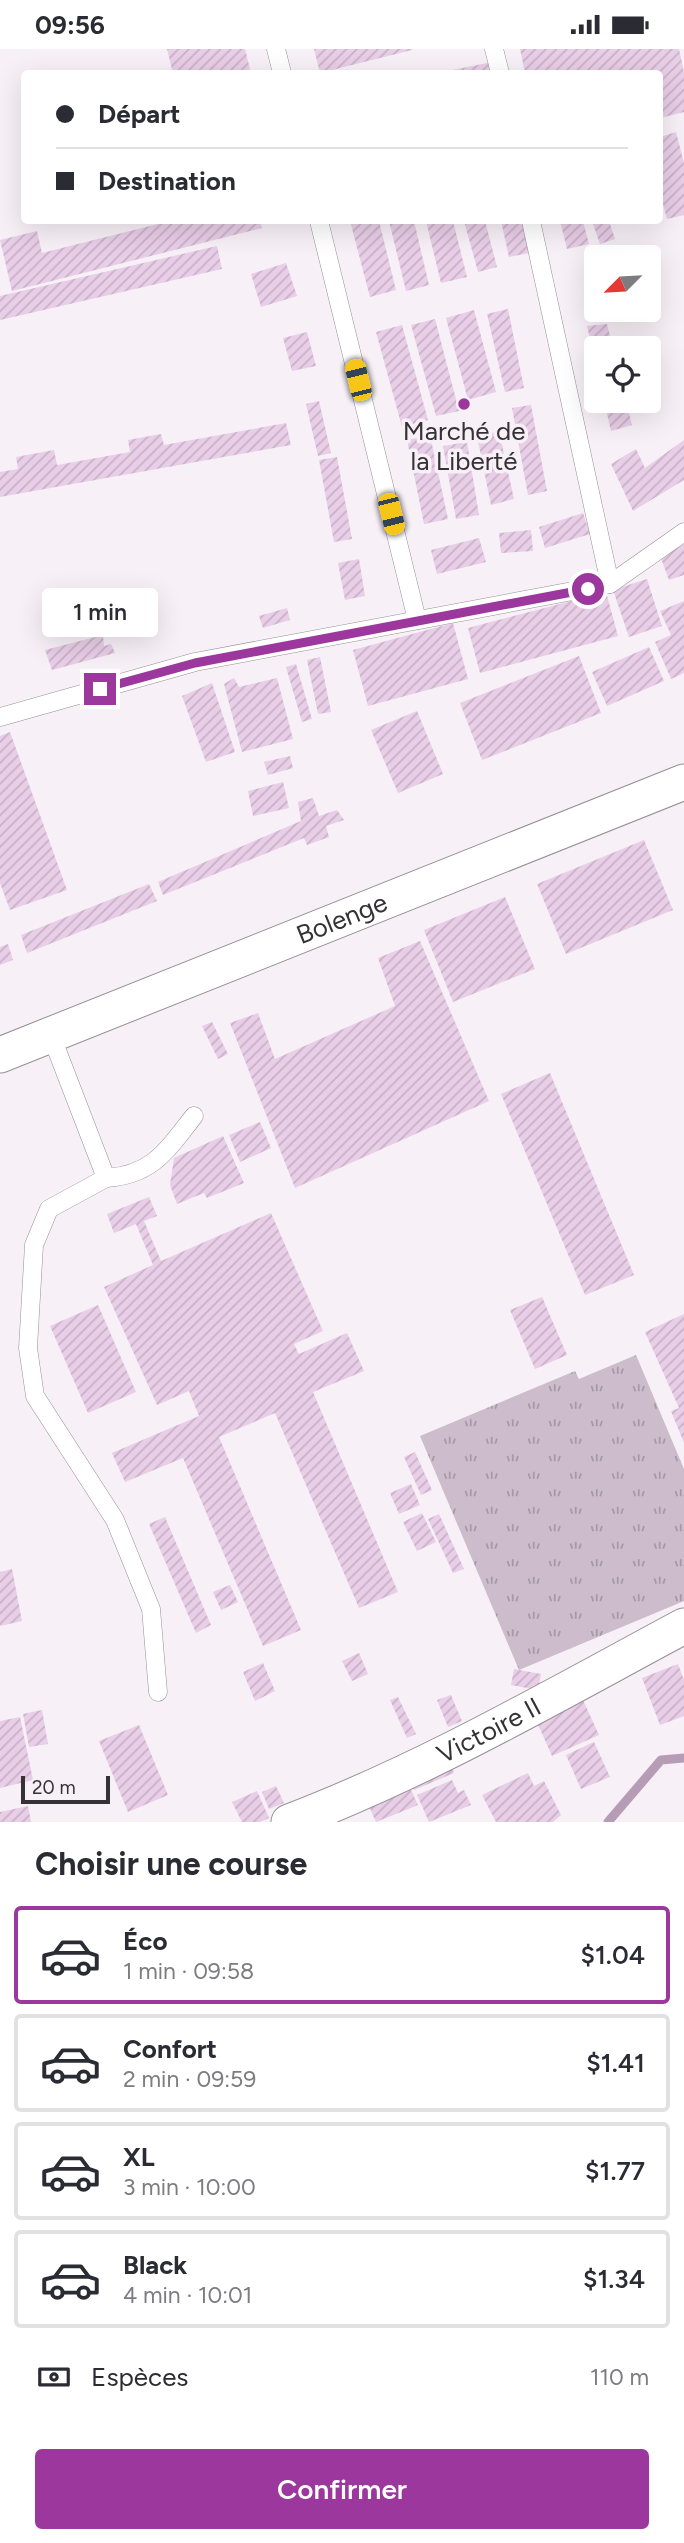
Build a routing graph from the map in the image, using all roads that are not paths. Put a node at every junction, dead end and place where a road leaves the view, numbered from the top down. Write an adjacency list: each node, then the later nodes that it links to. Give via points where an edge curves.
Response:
1 (276, 49): 3 (lane)
2 (494, 49): 4 (lane)
3 (281, 70)
4 (499, 70)
5 (320, 224): 9 (lane)
6 (532, 224): 8 (lane)
7 (684, 532): 8 (lane)
8 (610, 585): 9 (lane)
9 (417, 620): 10 (lane, via 195,663)
10 (0, 717)
11 (684, 782): 12 (street, Bolenge)
12 (51, 1035): 13 (street, Bolenge); 15 (lane)
13 (0, 1055)
14 (194, 1116): 15 (lane, via 159,1161 127,1177)
15 (106, 1178): 17 (lane, via 49,1209 34,1245 28,1348 35,1396 115,1520 151,1609)
16 (684, 1626): 18 (street, Victoire II, via 500,1724 332,1806)
17 (158, 1692)
18 (289, 1822)

